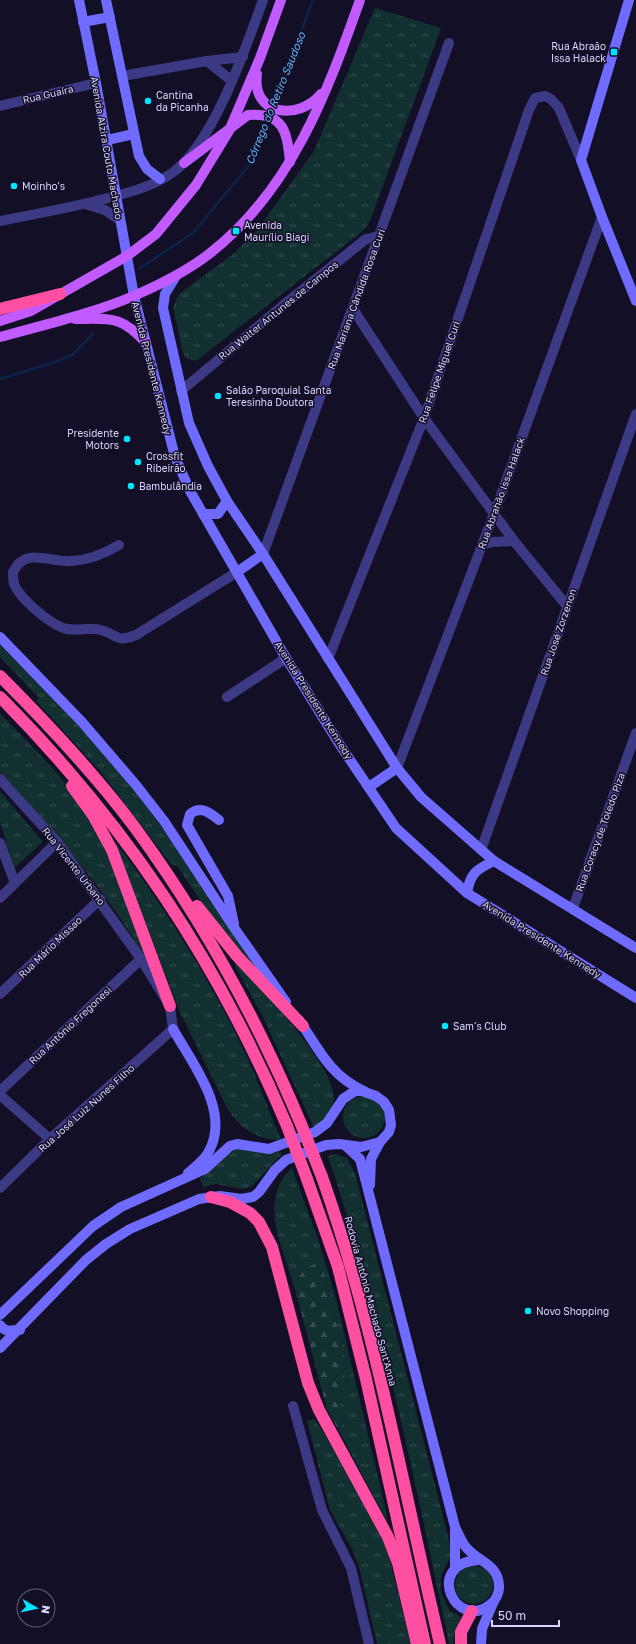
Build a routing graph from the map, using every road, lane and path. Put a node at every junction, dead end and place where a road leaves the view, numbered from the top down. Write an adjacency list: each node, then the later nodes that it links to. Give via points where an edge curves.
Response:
1 (79, 0): 8 (main road, Avenida Alzira Couto Machado)
2 (106, 0): 7 (main road)
3 (263, 0): 10 (street)
4 (281, 0): 11 (main road)
5 (360, 0): 16 (main road)
6 (629, 0): 21 (main road)
7 (110, 17): 8 (main road); 13 (main road)
8 (83, 22): 15 (main road, Avenida Alzira Couto Machado)
9 (449, 43): 30 (street, Rua Mariana Cândida Rosa Curi)
10 (243, 57): 12 (street); 14 (street)
11 (260, 58): 16 (main road, via 256,86 263,102 274,108 288,111 309,106); 18 (main road)
12 (207, 61): 13 (street); 14 (street)
13 (122, 76): 19 (main road)
14 (232, 81): 23 (street, via 201,142)
15 (96, 83): 17 (street, Rua Guaíra); 20 (main road, Avenida Alzira Couto Machado)
16 (328, 86): 22 (main road, via 308,131)
17 (0, 106)
18 (229, 131): 22 (main road, via 248,115 260,114 273,118 284,126); 23 (main road); 31 (main road, via 181,205 156,234)
19 (134, 134): 20 (main road); 24 (main road, via 142,163)
20 (107, 140): 25 (main road, Avenida Alzira Couto Machado)
21 (581, 160): 27 (main road); 44 (street, Rua Felipe Miguel Curi, via 559,108 551,99 540,96 535,98 530,106)
22 (290, 162): 32 (main road, via 262,202 236,231 209,254)
23 (184, 163): 24 (street, via 172,174)
24 (160, 180): 25 (street)
25 (116, 196): 26 (street); 28 (main road, Avenida Alzira Couto Machado)
26 (83, 204): 28 (street, via 105,210); 29 (street)
27 (602, 217): 35 (main road); 47 (street, Rua Abrahão Issa Halack)
28 (120, 220): 31 (main road, Avenida Alzira Couto Machado)
29 (0, 221)
30 (379, 236): 37 (street, Rua Mariana Cândida Rosa Curi); 42 (street, Rua Walter Antunes de Campos, via 366,239 281,306)
31 (127, 256): 33 (main road); 34 (main road, Avenida Alzira Couto Machado)
32 (176, 276): 34 (main road); 42 (main road, via 165,294 163,308)
33 (60, 294): 36 (highway); 39 (main road, via 31,311)
34 (134, 296): 38 (main road); 41 (main road, Avenida Presidente Kennedy)
35 (636, 301)
36 (0, 309)
37 (353, 309): 44 (street); 51 (street, Rua Mariana Cândida Rosa Curi)
38 (67, 318): 40 (main road); 41 (main road, via 110,319 133,329)
39 (0, 321)
40 (0, 337)
41 (146, 344): 46 (main road, Avenida Presidente Kennedy, via 175,457 190,491)
42 (181, 391): 45 (main road, via 189,423)
43 (636, 414): 53 (street, Rua José Zorzenon)
44 (424, 418): 47 (street); 56 (street, Rua Felipe Miguel Curi)
45 (228, 502): 46 (main road, via 218,514); 51 (main road)
46 (204, 514): 52 (main road, Avenida Presidente Kennedy)
47 (494, 514): 48 (street); 50 (street, Rua Abrahão Issa Halack)
48 (514, 541): 50 (street, via 492,542); 53 (street)
49 (119, 545): 52 (street, via 104,554 84,560 70,562 30,557 21,560 12,572 14,584 27,602 50,621 66,629 101,630 118,639 124,639 136,635)
50 (482, 546): 64 (street, Rua Abrahão Issa Halack)
51 (263, 554): 52 (main road); 56 (main road)
52 (237, 572): 55 (main road, Avenida Presidente Kennedy)
53 (567, 606): 71 (street, Rua José Zorzenon)
54 (0, 637): 78 (main road, via 82,722 136,785 164,821)
55 (286, 658): 60 (street); 66 (main road, Avenida Presidente Kennedy)
56 (328, 659): 64 (main road)
57 (0, 666): 61 (highway)
58 (0, 676): 61 (highway, Rodovia Antônio Machado Sant'Anna)
59 (0, 697): 62 (highway)
60 (227, 697)
61 (35, 712): 68 (highway, Rodovia Antônio Machado Sant'Anna, via 90,772)
62 (30, 728): 83 (highway, via 93,814 104,834 125,882); 108 (highway, bridge, via 133,849 228,1001 268,1080 307,1179 340,1275)
63 (636, 733): 77 (street, Rua Coracy de Toledo Piza)
64 (397, 768): 66 (main road); 71 (main road, via 421,797)
65 (0, 779): 69 (street, Rua Vicente Urbano)
66 (369, 787): 74 (main road, Avenida Presidente Kennedy, via 396,828)
67 (219, 820): 78 (main road, via 205,810 198,810 190,814 187,825 228,896)
68 (136, 829): 84 (highway, via 222,938); 109 (highway, Rodovia Antônio Machado Sant'Anna, bridge, via 189,907 239,992 279,1071 322,1177 350,1260 370,1332)
69 (57, 842): 73 (street); 76 (street, Rua Vicente Urbano)
70 (0, 843): 73 (street)
71 (481, 850): 72 (main road)
72 (494, 861): 74 (main road, via 477,870 469,880); 77 (main road)
73 (15, 883): 75 (street)
74 (467, 893): 82 (main road, Avenida Presidente Kennedy)
75 (0, 898)
76 (100, 899): 80 (street, Rua Vicente Urbano); 81 (street, Rua Mário Missao)
77 (573, 908): 79 (main road)
78 (235, 929): 84 (main road)
79 (635, 945)
80 (141, 959): 83 (street, Rua Vicente Urbano); 86 (street, Rua Antônio Fregonesi)
81 (0, 994)
82 (636, 998)
83 (170, 1006): 85 (street)
84 (303, 1026): 87 (main road, via 335,1073)
85 (173, 1029): 89 (street, Rua José Luiz Nunes Filho); 92 (main road, via 208,1090 215,1118 210,1151)
86 (0, 1091)
87 (369, 1093): 90 (main road, via 384,1102 391,1116 389,1132); 92 (main road, via 362,1091 348,1094 338,1104 327,1123 314,1132 269,1148 237,1144 230,1146 205,1169)
88 (0, 1095): 89 (street)
89 (50, 1139): 93 (street, Rua José Luiz Nunes Filho)
90 (380, 1142): 91 (main road, via 361,1147); 95 (main road, via 371,1159)
91 (345, 1145): 94 (main road, via 326,1145 286,1160 253,1197); 95 (main road, via 360,1159)
92 (179, 1182): 96 (main road, via 121,1206 93,1226)
93 (0, 1188)
94 (211, 1197): 98 (main road, via 199,1199 130,1229 106,1244 86,1260); 107 (highway, via 230,1202 250,1213 259,1222 272,1247 308,1383 319,1410 388,1537 398,1563)
95 (370, 1199): 101 (main road)
96 (0, 1315)
97 (0, 1325): 98 (main road, via 8,1331)
98 (20, 1330): 99 (main road)
99 (0, 1348)
100 (293, 1406): 106 (street, via 322,1510 351,1568)
101 (455, 1527): 102 (main road, via 464,1546); 103 (main road)
102 (479, 1560): 103 (main road, via 466,1560); 104 (main road, via 494,1569 499,1580 499,1592)
103 (456, 1567): 105 (main road, via 450,1577 449,1589 453,1600 461,1608)
104 (493, 1603): 105 (main road, via 483,1609); 111 (main road, via 482,1629)
105 (472, 1611): 110 (highway, via 461,1632)
106 (369, 1644)
107 (417, 1644)
108 (426, 1644)
109 (440, 1644)
110 (460, 1644)
111 (481, 1644)

